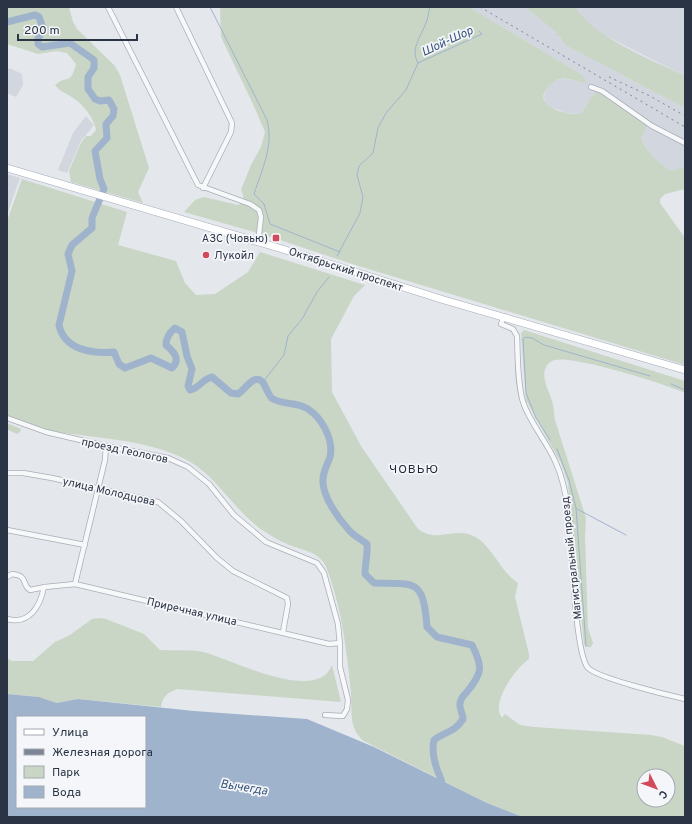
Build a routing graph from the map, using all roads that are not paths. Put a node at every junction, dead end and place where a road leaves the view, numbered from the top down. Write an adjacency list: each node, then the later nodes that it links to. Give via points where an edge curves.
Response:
1 (108, 7): 6 (street, via 198,185)
2 (176, 7): 6 (street, via 232,123)
3 (591, 87): 4 (street, via 602,91 652,126)
4 (685, 143)
5 (7, 168): 7 (main road, Октябрьский проспект)
6 (203, 188): 7 (street, via 250,204 259,210 261,217)
7 (258, 243): 8 (main road, Октябрьский проспект)
8 (504, 316): 9 (main road, Октябрьский проспект); 22 (street, Магистральный проезд, via 501,324 513,329 517,336 519,387 523,403 561,477 570,523 575,603 584,661 593,672 607,678)
9 (685, 370)
10 (7, 418): 11 (street, проезд Геологов, via 46,432)
11 (106, 446): 13 (street); 21 (street, проезд Геологов, via 168,458 188,467 209,484 234,515 266,542 317,563 328,583)
12 (7, 473): 13 (street, улица Молодцова, via 37,476)
13 (98, 489): 15 (street); 20 (street, улица Молодцова, via 162,504 233,571 287,598)
14 (7, 530): 15 (street)
15 (85, 545): 17 (street)
16 (7, 577): 18 (street, Приречная улица, via 12,574 22,576 30,590)
17 (75, 584): 18 (street, Приречная улица); 20 (street, Приречная улица)
18 (44, 587): 19 (street, via 39,603 30,616 20,621)
19 (7, 619)
20 (283, 632): 21 (street, Приречная улица, via 329,644)
21 (340, 643): 23 (street, проезд Геологов, via 340,667 347,696 347,709 343,716)
22 (685, 699)
23 (325, 715)

